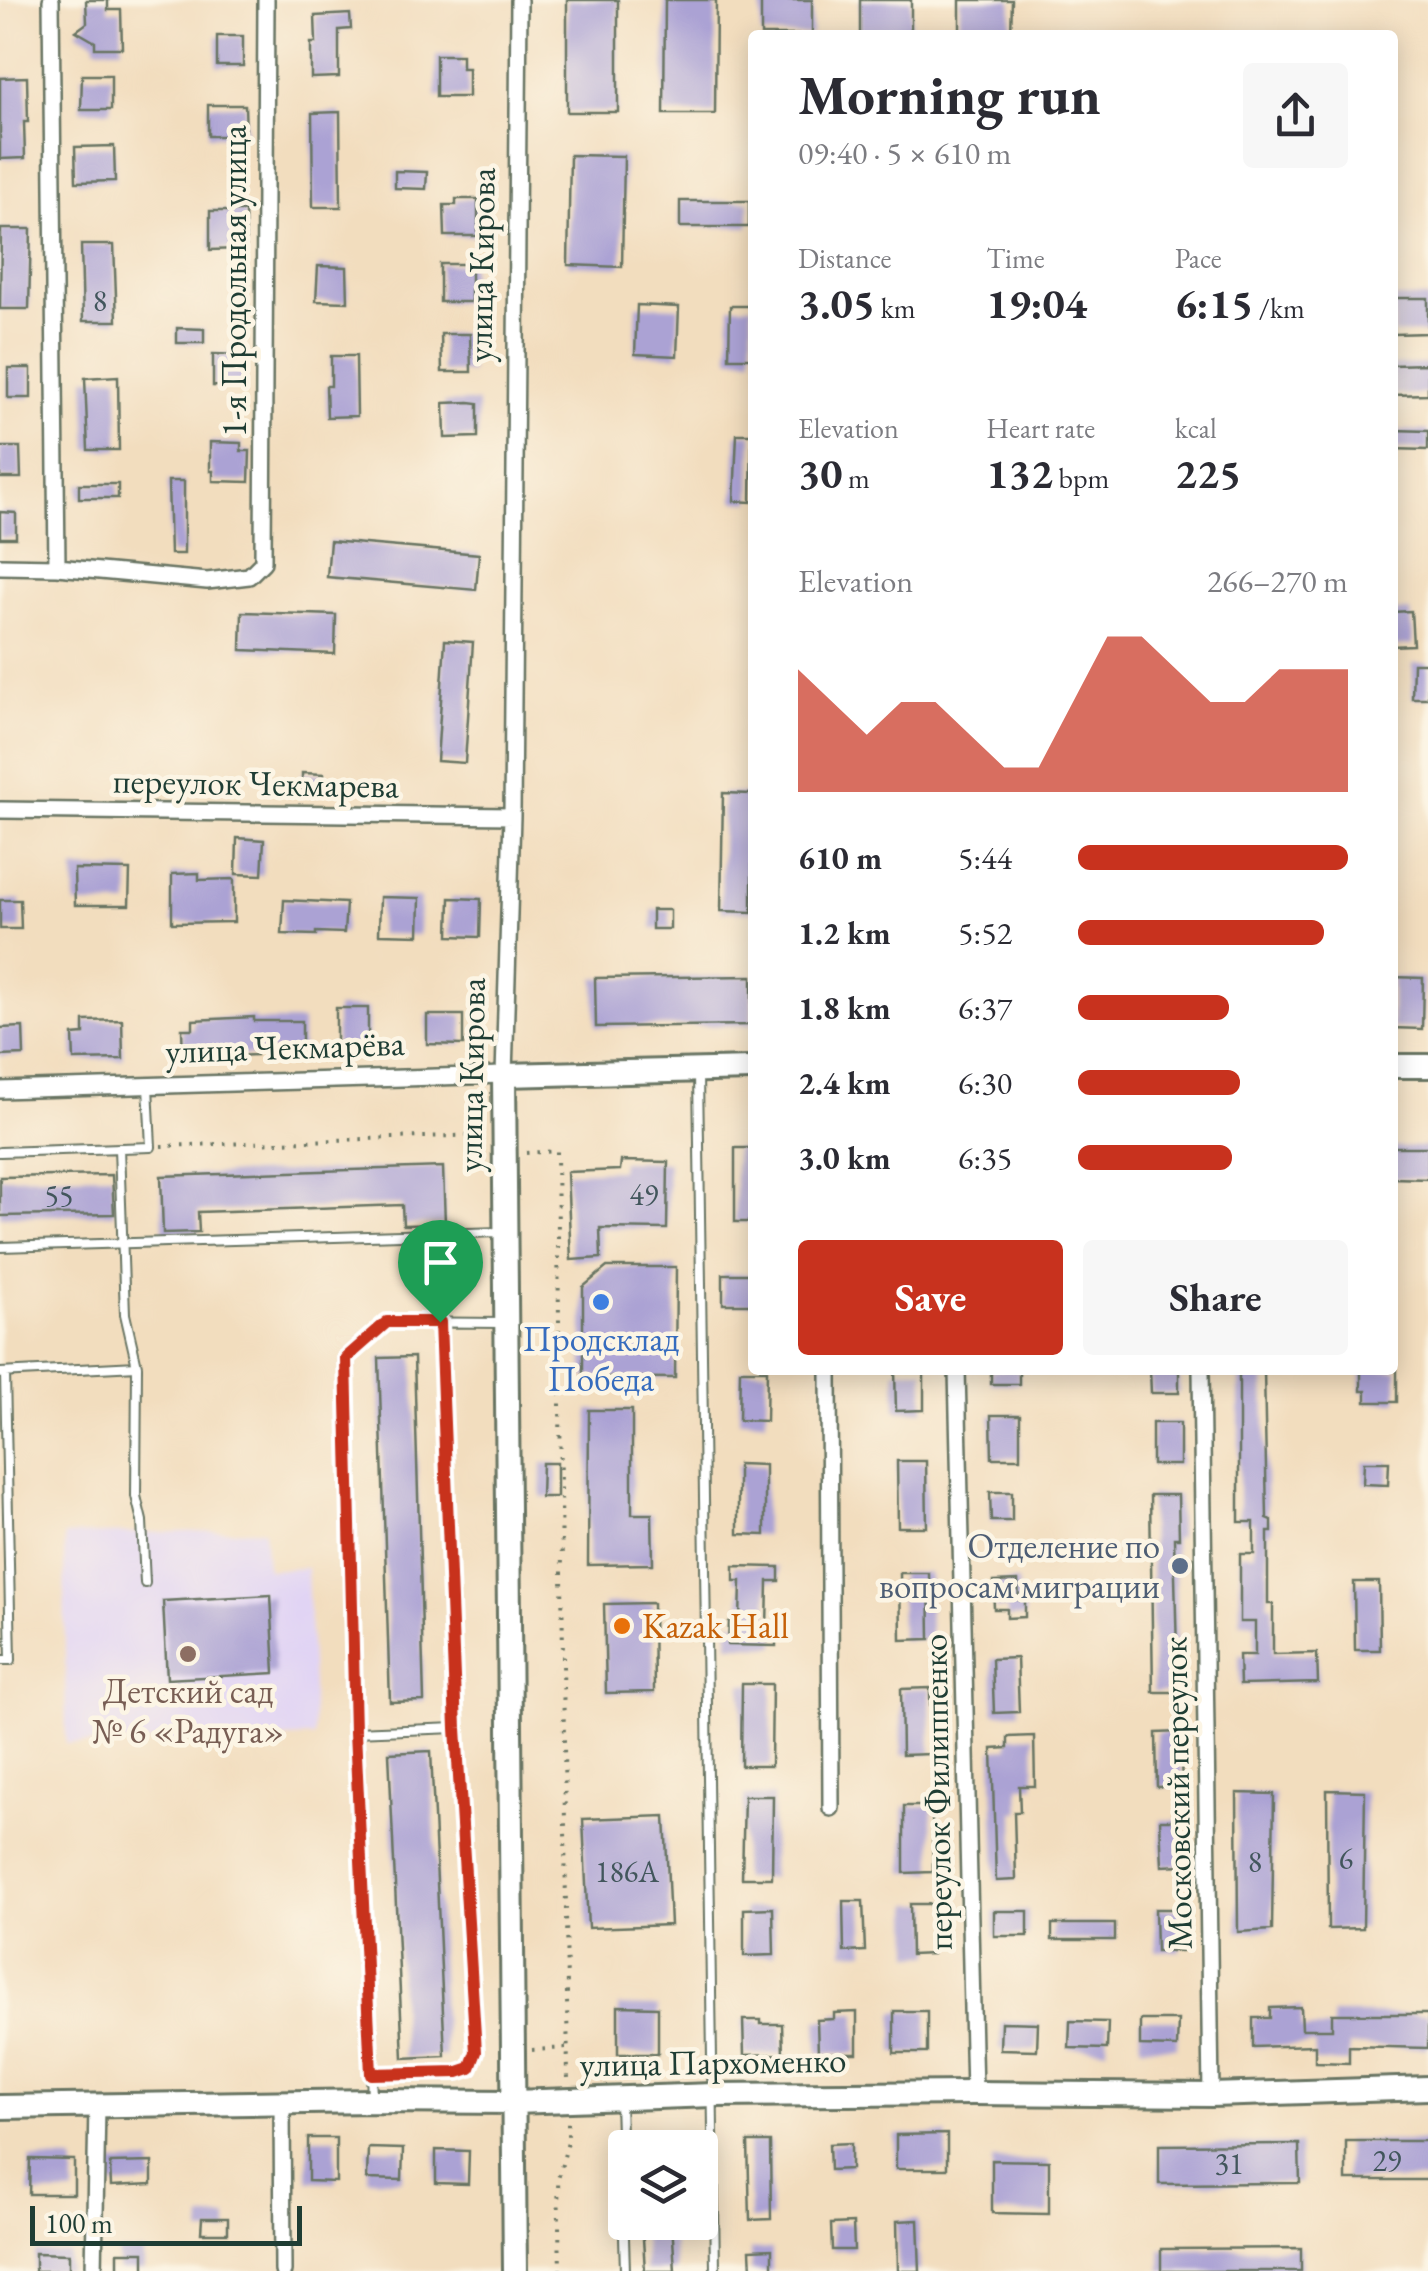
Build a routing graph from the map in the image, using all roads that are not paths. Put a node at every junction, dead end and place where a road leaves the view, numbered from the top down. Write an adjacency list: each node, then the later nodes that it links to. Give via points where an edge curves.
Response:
1 (51, 0): 5 (street)
2 (266, 0): 5 (street, 1-я Продольная улица, via 263,562 249,576 207,580)
3 (519, 0): 7 (street, улица Кирова)
4 (0, 566): 5 (street)
5 (57, 567)
6 (0, 810): 7 (street, переулок Чекмарева)
7 (512, 816): 12 (street, улица Кирова)
8 (1398, 1066): 9 (street)
9 (1428, 1066)
10 (698, 1070): 11 (street, улица Чекмарёва); 12 (street, улица Чекмарёва); 37 (lane)
11 (748, 1070)
12 (504, 1075): 13 (street, улица Чекмарёва); 17 (street, улица Кирова)
13 (148, 1086): 14 (street, улица Чекмарёва); 15 (lane, via 152,1146)
14 (0, 1090)
15 (119, 1148): 16 (lane); 18 (lane)
16 (0, 1152)
17 (505, 1232): 18 (lane); 21 (street, улица Кирова)
18 (122, 1243): 19 (lane); 22 (lane, via 125,1314)
19 (0, 1247)
20 (440, 1322): 21 (lane); 31 (lane); 32 (lane, via 387,1322 346,1358)
21 (506, 1322): 42 (street, улица Кирова)
22 (137, 1366): 23 (lane); 29 (lane, via 136,1496)
23 (3, 1373): 27 (lane)
24 (829, 1375): 33 (street)
25 (957, 1375): 36 (street, переулок Филиппенко)
26 (1201, 1375): 38 (street, Московский переулок)
27 (4, 1463): 28 (lane)
28 (4, 1566): 30 (lane, via 10,1660)
29 (145, 1583)
30 (0, 1660)
31 (456, 1728): 32 (lane); 34 (lane, via 476,2052 470,2068 458,2072)
32 (355, 1732): 34 (lane)
33 (832, 1808)
34 (371, 2074): 40 (lane)
35 (1428, 2088): 38 (street, улица Пархоменко)
36 (974, 2093): 37 (street, улица Пархоменко); 38 (street, улица Пархоменко)
37 (713, 2095): 39 (street, улица Пархоменко); 49 (lane)
38 (1211, 2096)
39 (620, 2098): 42 (street, улица Пархоменко); 48 (lane)
40 (372, 2101): 41 (street, улица Пархоменко); 42 (street, улица Пархоменко)
41 (282, 2102): 43 (street, улица Пархоменко); 46 (street)
42 (514, 2102): 47 (street, улица Кирова)
43 (97, 2105): 44 (street, улица Пархоменко); 45 (street)
44 (0, 2106)
45 (94, 2271)
46 (283, 2271)
47 (515, 2271)
48 (625, 2271)
49 (715, 2271)

